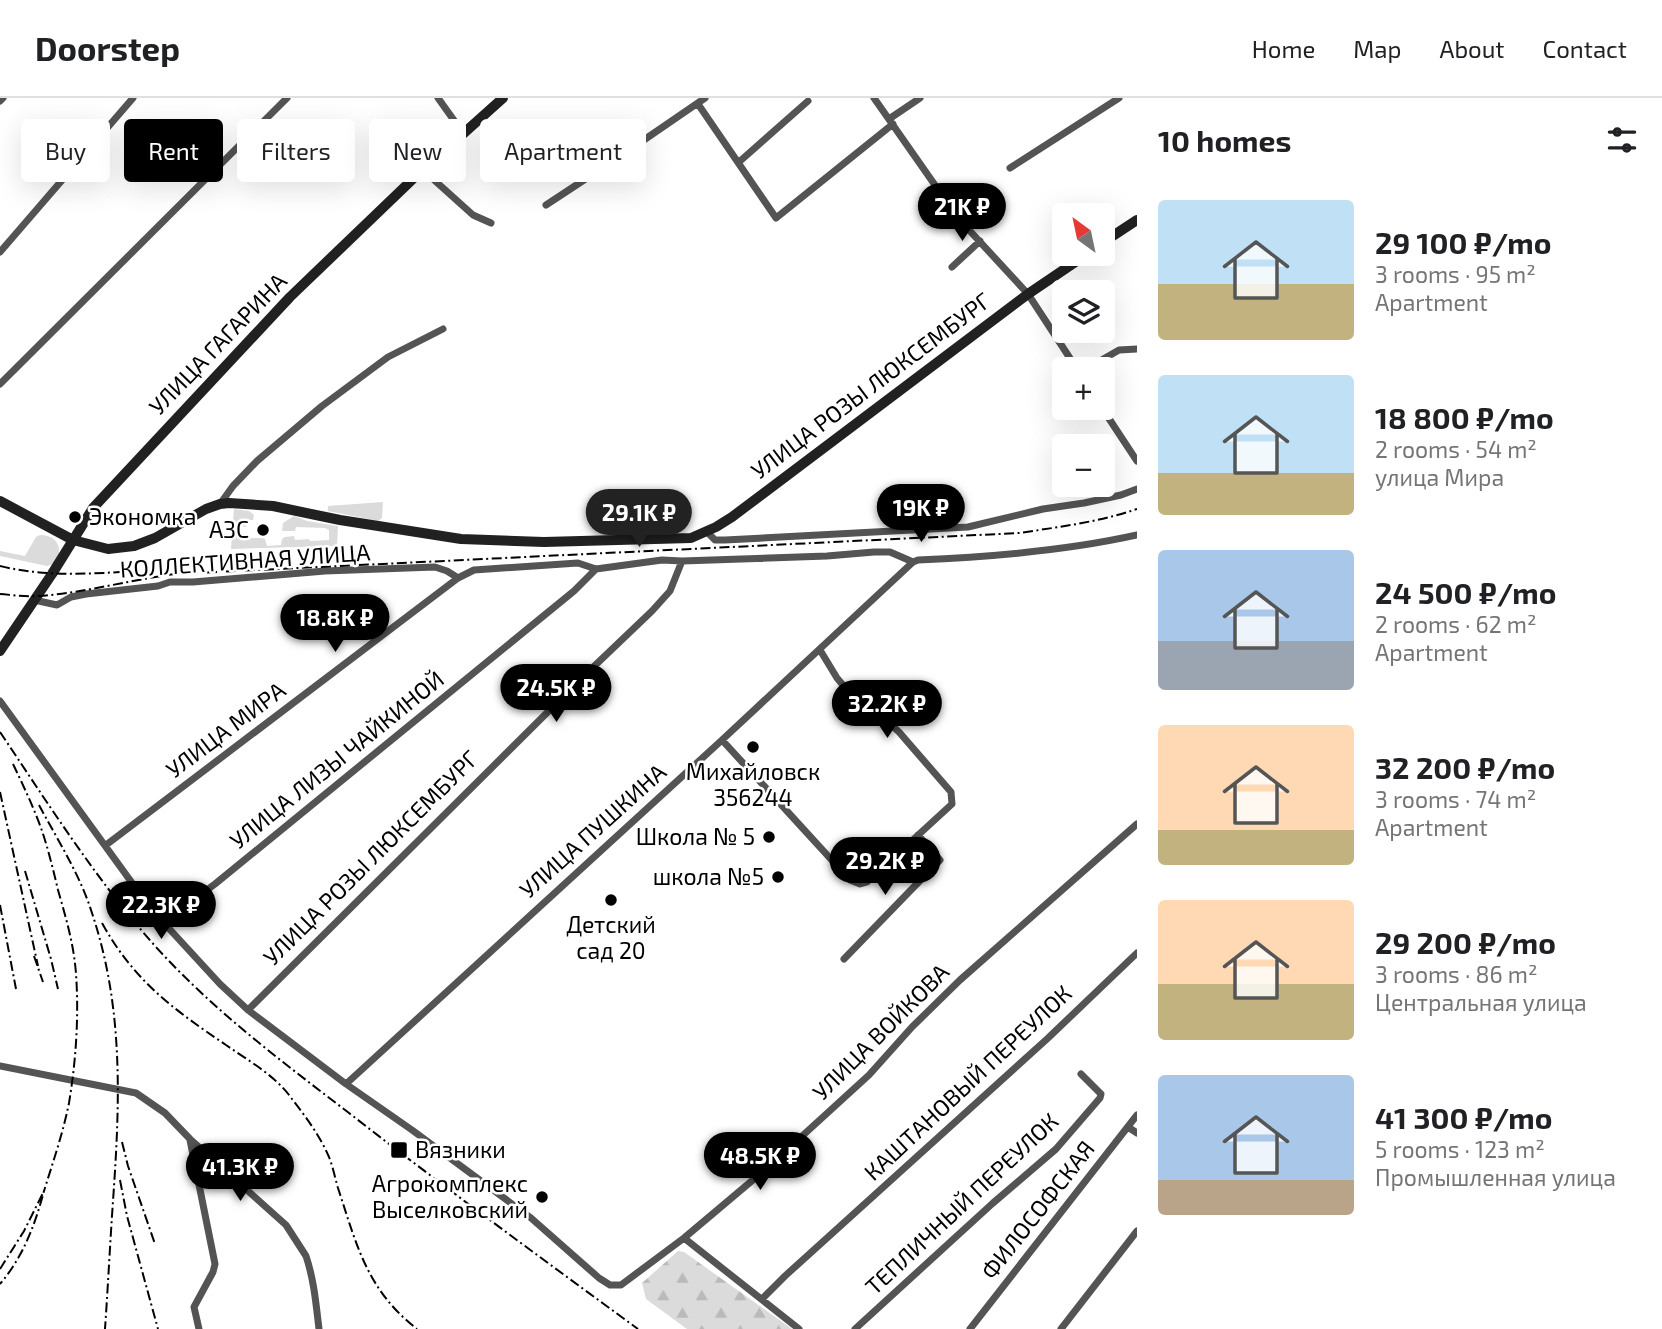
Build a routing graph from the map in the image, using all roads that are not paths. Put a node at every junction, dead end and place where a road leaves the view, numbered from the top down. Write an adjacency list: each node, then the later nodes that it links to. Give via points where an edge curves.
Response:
1 (133, 98): 23 (street)
2 (287, 98): 31 (street)
3 (438, 98): 11 (street)
4 (503, 98): 13 (main road, УЛИЦА ГАГАРИНА)
5 (705, 98): 10 (street)
6 (874, 98): 12 (street)
7 (920, 98): 12 (street)
8 (1119, 98): 15 (street)
9 (808, 101): 14 (street)
10 (698, 104): 14 (street); 18 (street)
11 (453, 119)
12 (891, 122): 14 (street, via 776,218); 22 (street)
13 (466, 131)
14 (738, 162)
15 (1010, 168)
16 (410, 182): 39 (main road, УЛИЦА ГАГАРИНА, via 257,332 93,508)
17 (436, 182): 20 (street, via 473,215)
18 (546, 205)
19 (1137, 220): 21 (main road)
20 (491, 223)
21 (1115, 234)
22 (980, 242): 25 (street); 26 (street)
23 (0, 252)
24 (1069, 266): 26 (main road, УЛИЦА РОЗЫ ЛЮКСЕМБУРГ)
25 (952, 267)
26 (1028, 294): 29 (street); 37 (main road, УЛИЦА РОЗЫ ЛЮКСЕМБУРГ)
27 (443, 329): 36 (street, via 388,358 322,406 257,461)
28 (1137, 349): 30 (street, via 1119,350)
29 (1069, 357)
30 (1107, 357)
31 (0, 384)
32 (1110, 420): 33 (street)
33 (1137, 461)
34 (1137, 489): 37 (street, via 968,527 725,540 715,540)
35 (0, 501): 39 (main road, УЛИЦА РОЗЫ ЛЮКСЕМБУРГ)
36 (220, 503): 37 (main road, УЛИЦА РОЗЫ ЛЮКСЕМБУРГ, via 280,507 461,539 691,538); 39 (main road, УЛИЦА РОЗЫ ЛЮКСЕМБУРГ, via 134,546 108,549)
37 (707, 532)
38 (1137, 535): 41 (street, via 982,558)
39 (73, 540): 44 (main road, УЛИЦА ГАГАРИНА)
40 (682, 561): 41 (street, via 890,552); 42 (street, УЛИЦА МИРА); 55 (street, УЛИЦА РОЗЫ ЛЮКСЕМБУРГ, via 670,591 652,611)
41 (913, 562): 46 (street, УЛИЦА ПУШКИНА)
42 (596, 569): 43 (street, УЛИЦА МИРА, via 579,564 474,570); 52 (street, УЛИЦА ЛИЗЫ ЧАЙКИНОЙ, via 226,876)
43 (458, 578): 44 (street, КОЛЛЕКТИВНАЯ УЛИЦА, via 435,567 326,571 170,582 71,597 57,605); 51 (street, УЛИЦА МИРА)
44 (34, 600): 45 (main road, УЛИЦА ГАГАРИНА)
45 (0, 650)
46 (820, 650): 48 (street, УЛИЦА ПУШКИНА); 50 (street, via 859,704 874,709 899,732 951,792 952,804)
47 (0, 701): 51 (street)
48 (722, 740): 50 (street, via 850,880 867,882); 58 (street, УЛИЦА ПУШКИНА)
49 (1137, 824): 64 (street, УЛИЦА ВОЙКОВА, via 960,979 869,1075)
50 (918, 835): 54 (street, via 940,860)
51 (106, 845): 52 (street)
52 (163, 922): 55 (street)
53 (1137, 953): 65 (street, КАШТАНОВЫЙ ПЕРЕУЛОК)
54 (844, 959)
55 (248, 1010): 58 (street)
56 (0, 1066): 62 (street, via 136,1093)
57 (1082, 1074): 69 (street, ТЕПЛИЧНЫЙ ПЕРЕУЛОК, via 1100,1098 1056,1149)
58 (346, 1084): 64 (street, УЛИЦА ВОЙКОВА, via 531,1218 610,1284 621,1285)
59 (1137, 1115): 60 (street, ФИЛОСОФСКАЯ)
60 (1128, 1127): 61 (street); 70 (street, ФИЛОСОФСКАЯ)
61 (1137, 1133)
62 (190, 1139): 66 (street, via 215,1264 194,1307); 67 (street, via 286,1225 308,1262)
63 (1137, 1231): 71 (street)
64 (684, 1238): 65 (street)
65 (762, 1299): 68 (street)
66 (199, 1329)
67 (319, 1329)
68 (799, 1329)
69 (855, 1329)
70 (970, 1329)
71 (1061, 1329)

